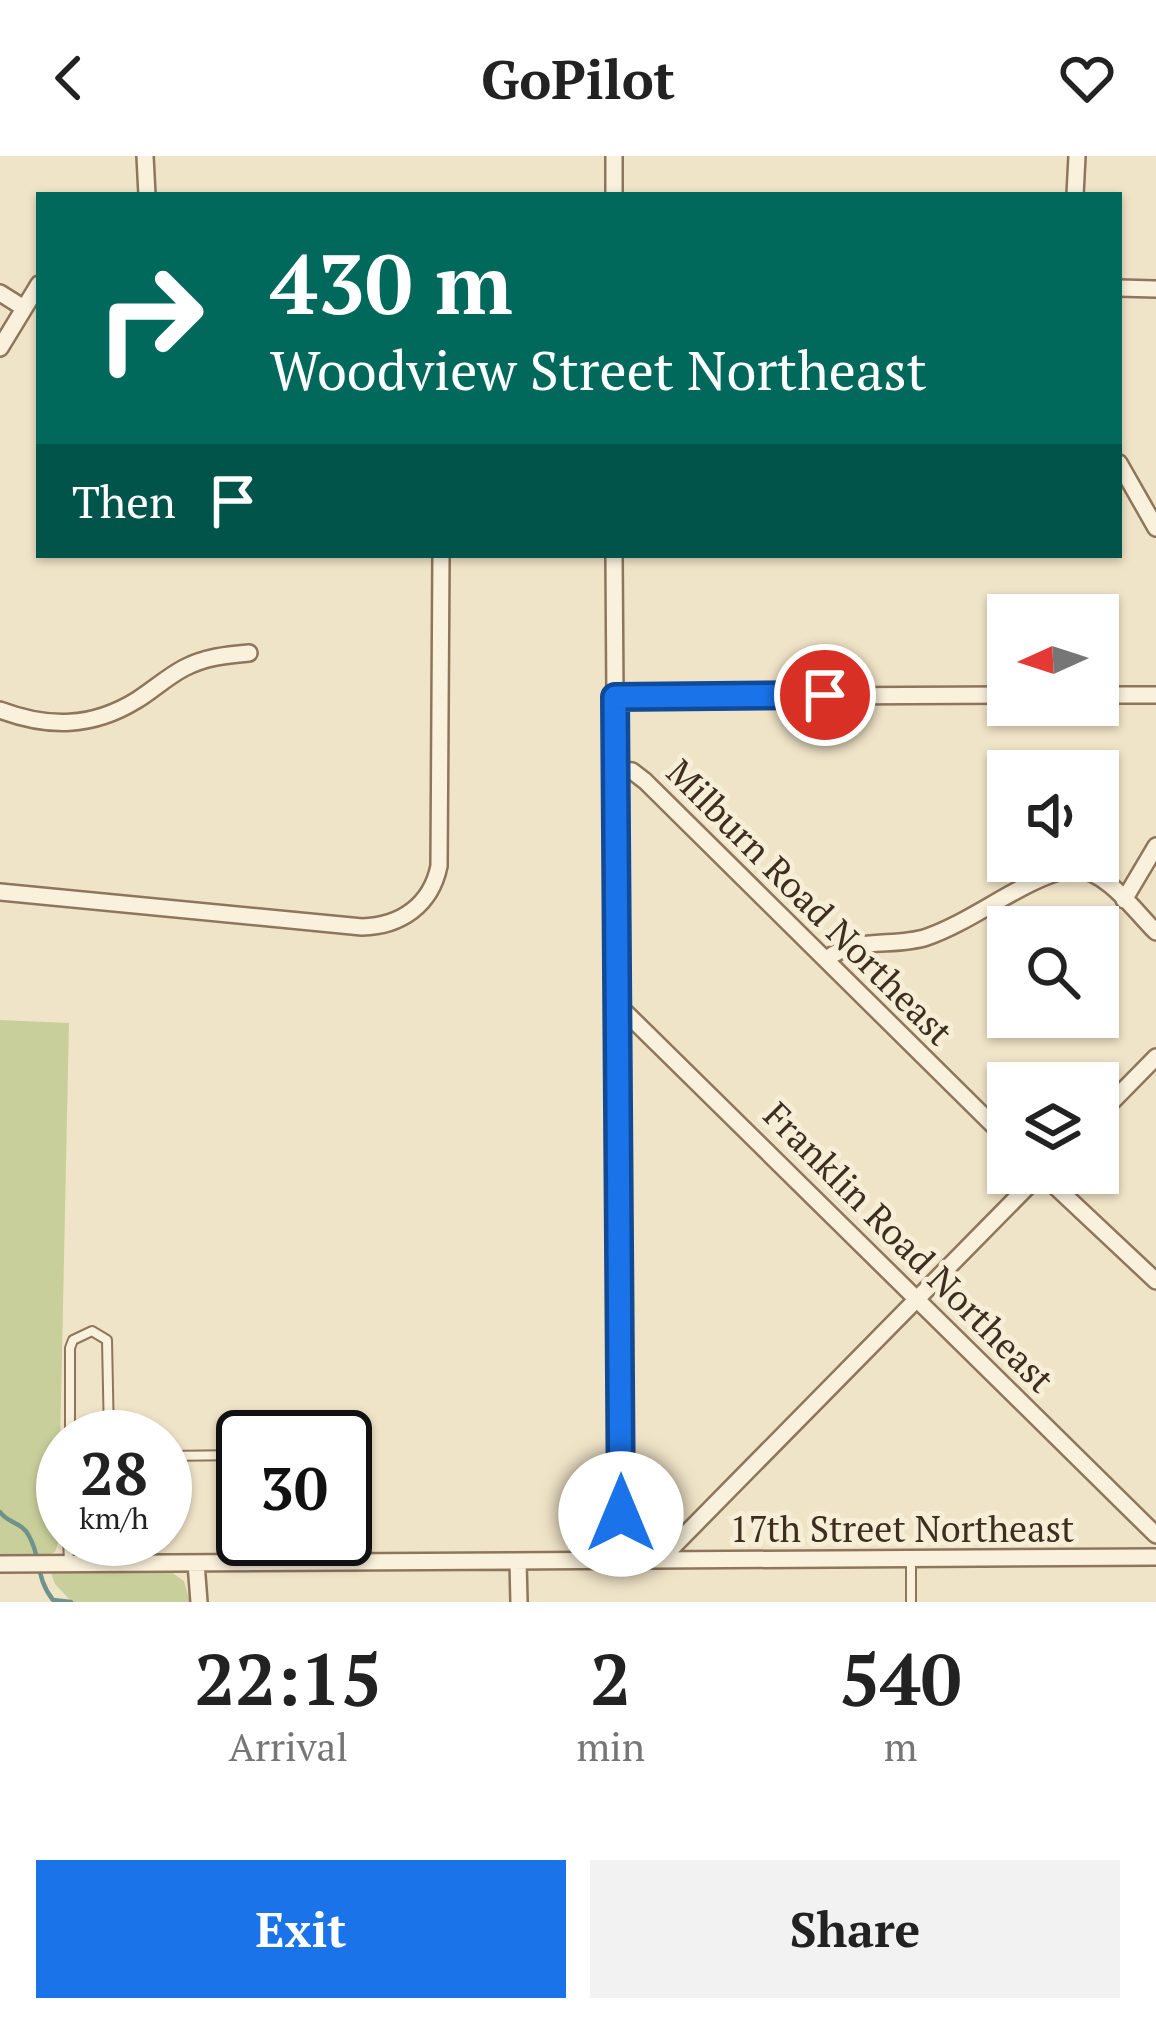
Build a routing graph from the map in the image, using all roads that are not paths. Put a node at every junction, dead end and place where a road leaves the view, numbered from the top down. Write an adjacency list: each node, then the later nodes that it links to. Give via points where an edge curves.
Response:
1 (145, 156): 4 (street)
2 (614, 156): 5 (street)
3 (1077, 156): 6 (street)
4 (147, 192)
5 (614, 192)
6 (1076, 192)
7 (1122, 288): 9 (street)
8 (36, 289): 11 (street)
9 (1156, 289)
10 (0, 293): 11 (street)
11 (24, 308): 12 (street)
12 (0, 348)
13 (1122, 473): 14 (street)
14 (1156, 528)
15 (440, 558): 25 (street, via 441,838 432,888 407,915 371,927)
16 (614, 558): 21 (street)
17 (249, 653): 22 (street, via 184,668 90,721 35,722)
18 (987, 695): 21 (street)
19 (1119, 695): 20 (street)
20 (1156, 695)
21 (615, 697): 23 (street)
22 (0, 710)
23 (615, 769): 28 (street, Milburn Road Northeast, via 645,781); 29 (street)
24 (1156, 846): 26 (street)
25 (0, 892)
26 (1124, 900): 27 (street); 28 (street, via 1091,872 1066,869 932,935)
27 (1156, 932)
28 (826, 958): 32 (street, Milburn Road Northeast)
29 (618, 1005): 36 (street, Franklin Road Northeast); 42 (street)
30 (1156, 1057): 31 (street)
31 (1119, 1094)
32 (987, 1119)
33 (1020, 1194): 36 (street)
34 (1063, 1194): 35 (street)
35 (1156, 1281)
36 (918, 1298): 39 (street, Franklin Road Northeast); 43 (street)
37 (70, 1410): 38 (lane, via 70,1348 92,1331 107,1340)
38 (108, 1410)
39 (1156, 1534)
40 (1156, 1557): 41 (street, 17th Street Northeast)
41 (911, 1559): 43 (street, 17th Street Northeast); 53 (lane)
42 (621, 1560): 43 (street, 17th Street Northeast); 45 (street, 17th Street Northeast)
43 (660, 1560)
44 (372, 1562): 45 (street, 17th Street Northeast)
45 (518, 1562): 52 (street)
46 (36, 1563): 50 (street, 17th Street Northeast)
47 (192, 1563): 48 (street, 17th Street Northeast)
48 (196, 1563): 49 (street, 17th Street Northeast); 51 (street)
49 (216, 1563)
50 (0, 1564)
51 (199, 1602)
52 (519, 1602)
53 (911, 1602)

